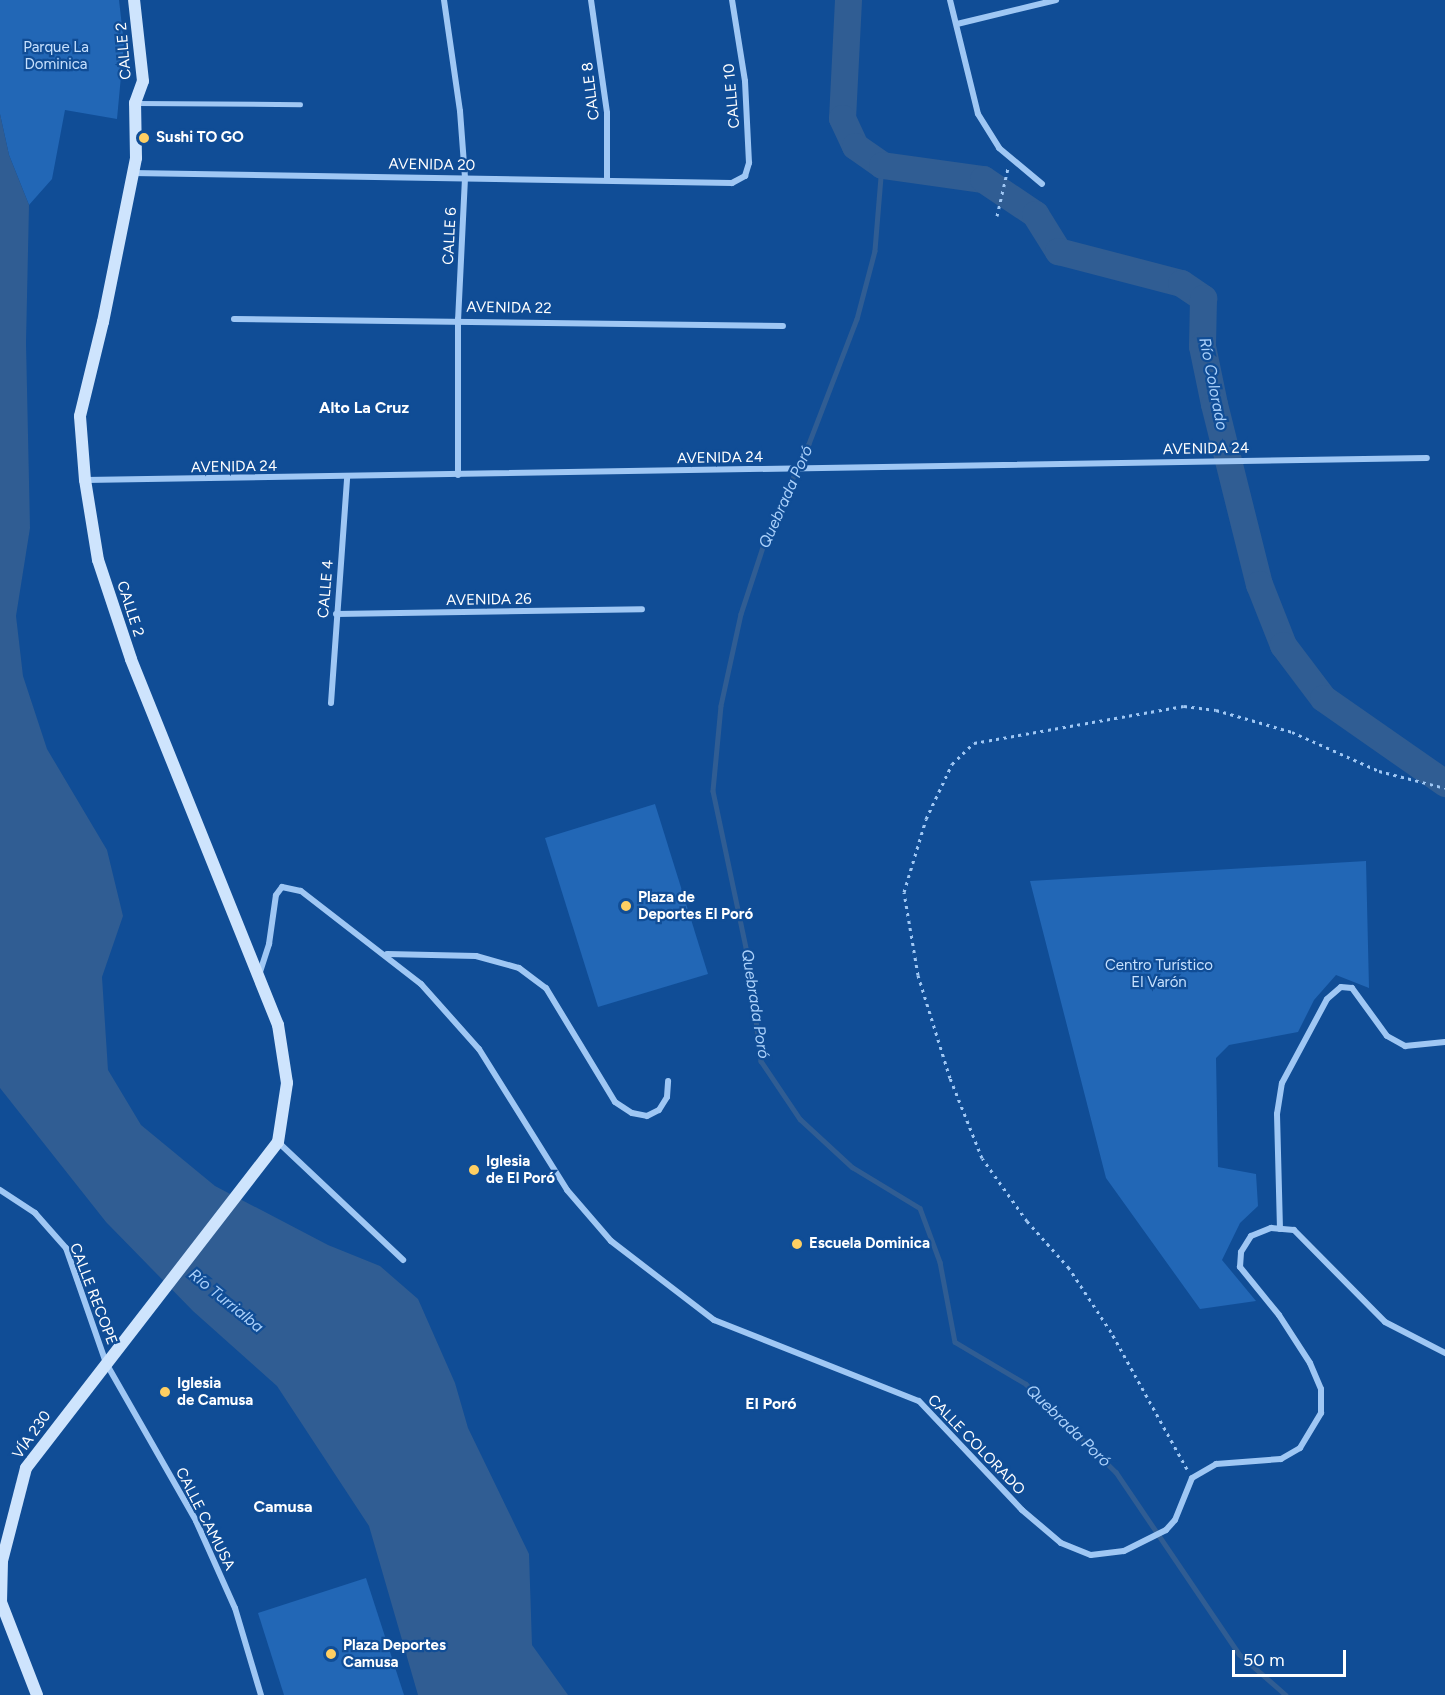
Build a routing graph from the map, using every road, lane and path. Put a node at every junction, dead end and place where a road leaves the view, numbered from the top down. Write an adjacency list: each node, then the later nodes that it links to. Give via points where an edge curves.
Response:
1 (134, 0): 8 (main road, CALLE 2, via 143,81)
2 (444, 0): 11 (street, CALLE 6)
3 (591, 0): 12 (street, CALLE 8, via 607,113)
4 (732, 0): 13 (street, CALLE 10, via 745,81 749,163 745,176)
5 (950, 0): 7 (street)
6 (1056, 0): 7 (street)
7 (957, 24): 14 (street, via 978,114 999,148)
8 (135, 104): 9 (lane); 10 (main road, CALLE 2, via 136,158)
9 (300, 104)
10 (131, 173): 11 (street, AVENIDA 20); 23 (main road, CALLE 2, via 104,322 80,416)
11 (465, 178): 12 (street, AVENIDA 20); 18 (street, CALLE 6)
12 (607, 180): 13 (street, AVENIDA 20)
13 (732, 183)
14 (1042, 184)
15 (1005, 185): 16 (path)
16 (997, 216)
17 (234, 319): 18 (street, AVENIDA 22)
18 (458, 319): 19 (street, AVENIDA 22); 21 (street, CALLE 6)
19 (783, 326)
20 (1427, 458): 21 (street, AVENIDA 24)
21 (458, 474): 22 (street, AVENIDA 24)
22 (347, 478): 23 (street, AVENIDA 24); 25 (street, CALLE 4)
23 (84, 480): 29 (main road, CALLE 2, via 98,560 131,659)
24 (642, 609): 25 (street, AVENIDA 26)
25 (336, 614): 26 (street, CALLE 4)
26 (331, 703)
27 (1445, 788): 39 (path, via 1379,771 1292,732 1216,710 1184,706 974,742 952,764 926,819 904,892 918,975 950,1078 978,1148 1026,1221 1069,1268 1111,1332)
28 (387, 954): 29 (street, CALLE COLORADO, via 301,891 282,887 276,895 269,944); 31 (street, via 476,956 519,968 546,988 615,1102 632,1113 646,1116 659,1110 667,1097); 39 (street, CALLE COLORADO, via 421,984 479,1049 567,1190 611,1241 714,1320 919,1401 1022,1510 1061,1543 1091,1555 1124,1551 1166,1530 1175,1520)
29 (257, 981): 32 (main road, CALLE 2, via 278,1025 287,1083)
30 (1445, 1042): 34 (street, via 1405,1046 1387,1036 1352,988 1341,987 1327,999 1282,1083 1277,1114)
31 (668, 1081)
32 (278, 1142): 35 (street); 36 (main road, CALLE 2)
33 (0, 1190): 38 (street, CALLE RECOPE, via 35,1213 66,1248)
34 (1280, 1229): 37 (street, via 1294,1230 1385,1322); 39 (street, via 1251,1236 1241,1252 1240,1267 1279,1315 1310,1363 1321,1389 1321,1413 1300,1448 1281,1459 1216,1464)
35 (403, 1260)
36 (164, 1290): 38 (main road, VÍA 230)
37 (1445, 1353)
38 (106, 1363): 40 (main road, VÍA 230, via 26,1468 2,1561); 42 (street, CALLE CAMUSA, via 195,1521 235,1608)
39 (1192, 1478)
40 (0, 1602): 41 (main road, VÍA 230)
41 (37, 1695)
42 (261, 1695)

